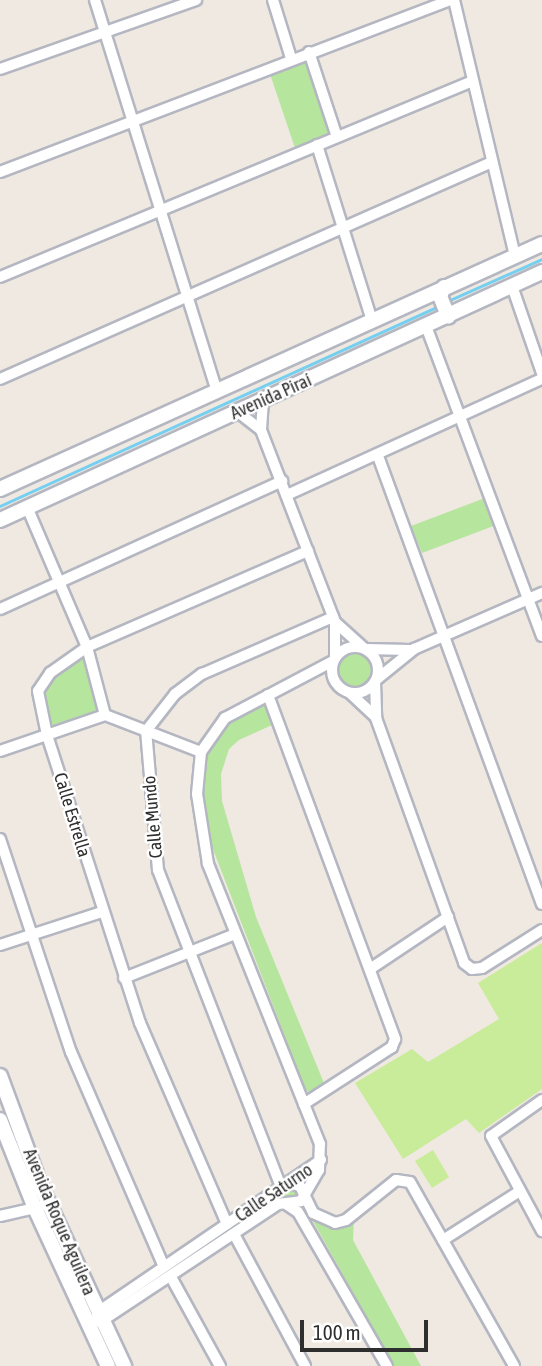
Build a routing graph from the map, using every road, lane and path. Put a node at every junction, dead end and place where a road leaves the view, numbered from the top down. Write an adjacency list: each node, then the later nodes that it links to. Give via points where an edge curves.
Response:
1 (95, 0): 5 (street)
2 (196, 0): 5 (street)
3 (273, 0): 7 (street)
4 (452, 0): 6 (street); 9 (street)
5 (106, 32): 8 (street); 10 (street)
6 (309, 52): 7 (street); 11 (street)
7 (291, 58): 10 (street)
8 (0, 69)
9 (473, 81): 11 (street); 13 (street)
10 (132, 122): 14 (street); 15 (street)
11 (337, 137): 12 (street)
12 (317, 145): 15 (street); 16 (street)
13 (492, 162): 16 (street); 18 (street)
14 (0, 172)
15 (160, 208): 20 (street); 22 (street)
16 (344, 228): 22 (street); 24 (street)
17 (542, 244): 18 (main road, Avenida Piraí)
18 (515, 256): 23 (main road, Avenida Piraí)
19 (542, 272): 21 (main road, Avenida Piraí)
20 (0, 277)
21 (512, 286): 23 (main road, Avenida Piraí); 26 (street)
22 (187, 299): 27 (street); 29 (street)
23 (444, 303): 24 (main road, Avenida Piraí); 25 (main road, Avenida Piraí)
24 (372, 320): 29 (main road, Avenida Piraí)
25 (426, 326): 30 (main road, Avenida Piraí); 32 (street)
26 (542, 373)
27 (0, 379)
28 (542, 379): 32 (street)
29 (217, 391): 33 (main road, Avenida Piraí)
30 (263, 401): 31 (main road, Avenida Piraí); 34 (street)
31 (238, 412): 34 (street); 35 (main road, Avenida Piraí)
32 (461, 416): 36 (street); 45 (street)
33 (155, 422): 35 (main road); 38 (main road, Avenida Piraí)
34 (261, 430): 37 (street)
35 (167, 441): 40 (main road, Avenida Piraí)
36 (378, 456): 39 (street); 48 (street)
37 (282, 481): 39 (street); 43 (street)
38 (0, 489)
39 (286, 495): 42 (street)
40 (27, 507): 41 (main road, Avenida Piraí); 43 (street)
41 (0, 520)
42 (308, 551): 47 (street); 50 (street, Calle Estrella)
43 (59, 580): 46 (street); 50 (street)
44 (542, 593): 45 (street)
45 (528, 599): 48 (street); 49 (street)
46 (0, 609)
47 (334, 619): 51 (street); 53 (street); 61 (street, via 202,674 176,694)
48 (444, 636): 52 (street); 66 (street)
49 (542, 636)
50 (87, 647): 59 (street); 62 (street, Calle Estrella, via 41,681 38,691)
51 (364, 648): 52 (street); 53 (street, via 347,648); 55 (street, via 378,665)
52 (414, 649): 55 (street)
53 (334, 659): 54 (street); 56 (street, via 332,674)
54 (305, 679): 56 (street, via 323,678); 58 (street)
55 (376, 681): 57 (street, via 364,691); 60 (street)
56 (339, 686): 57 (street)
57 (349, 692): 60 (street)
58 (268, 695): 64 (street, via 225,718); 74 (street)
59 (105, 715): 61 (street); 62 (street)
60 (376, 718): 68 (street)
61 (146, 731): 64 (street); 73 (street, Calle Mundo, via 158,870)
62 (47, 735): 63 (street); 67 (street, Calle Estrella)
63 (0, 751)
64 (201, 752): 71 (street, via 197,794 201,837)
65 (0, 839): 70 (street)
66 (542, 904)
67 (102, 912): 70 (street); 75 (street, Calle Estrella)
68 (448, 917): 69 (street, via 464,963 472,969 482,968); 74 (street)
69 (542, 930)
70 (31, 934): 72 (street); 95 (street, via 71,1052)
71 (235, 934): 73 (street); 78 (street)
72 (0, 945)
73 (187, 953): 75 (street); 82 (street, Calle Mundo)
74 (370, 969): 78 (street, via 394,1043)
75 (124, 978): 90 (street, Calle Estrella)
76 (0, 1076): 81 (main road, Avenida Roque Aguilera)
77 (542, 1100): 83 (street, via 491,1136)
78 (304, 1104): 80 (street, via 323,1151)
79 (0, 1120): 86 (main road, Avenida Roque Aguilera)
80 (322, 1160): 82 (street, Calle Saturno); 84 (street, Calle Saturno)
81 (40, 1185): 86 (street); 89 (main road, Avenida Roque Aguilera)
82 (284, 1185): 84 (street, via 300,1186); 90 (street, Calle Saturno)
83 (520, 1191): 92 (street); 94 (street)
84 (303, 1198): 85 (street, Calle Saturno); 87 (street); 91 (street)
85 (286, 1203): 91 (street); 93 (street, Calle Saturno)
86 (34, 1206): 88 (street); 89 (street); 97 (main road, Avenida Roque Aguilera)
87 (313, 1213): 91 (street); 94 (street, via 324,1220 346,1220 403,1179 410,1182)
88 (0, 1216)
89 (54, 1217): 98 (main road, Avenida Roque Aguilera)
90 (227, 1224): 95 (street, Calle Saturno)
91 (306, 1225): 104 (street)
92 (542, 1231)
93 (234, 1234): 96 (street, Calle Saturno); 103 (street)
94 (443, 1240): 105 (street)
95 (164, 1266): 98 (street, Calle Saturno)
96 (171, 1277): 98 (street, Calle Saturno); 102 (street)
97 (81, 1308): 98 (street); 99 (main road, Avenida Roque Aguilera)
98 (99, 1318): 99 (street); 101 (main road, Avenida Roque Aguilera)
99 (96, 1340): 100 (main road, Avenida Roque Aguilera)
100 (108, 1366)
101 (124, 1366)
102 (220, 1366)
103 (305, 1366)
104 (387, 1366)
105 (514, 1366)

